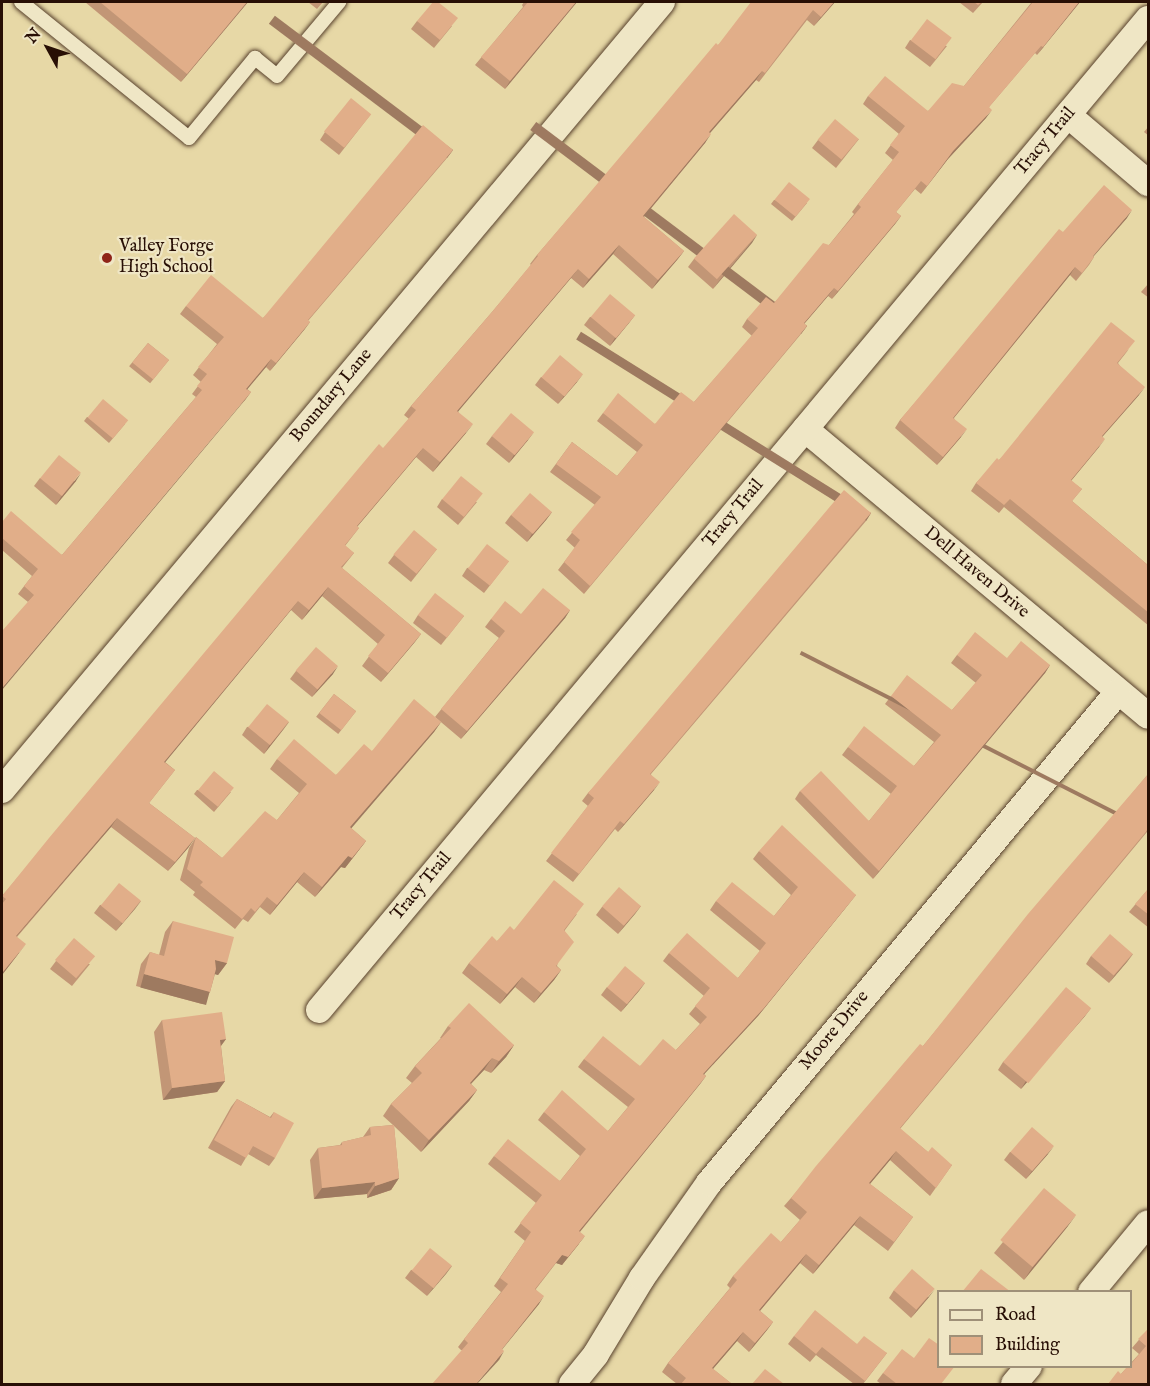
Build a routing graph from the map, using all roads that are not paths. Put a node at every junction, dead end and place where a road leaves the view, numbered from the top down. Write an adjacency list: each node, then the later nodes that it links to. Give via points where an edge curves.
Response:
1 (21, 2): 2 (lane, via 189,138 255,58 277,76)
2 (339, 2)
3 (662, 2): 10 (street, Boundary Lane)
4 (1149, 19): 5 (street, Tracy Trail)
5 (1068, 115): 6 (street); 7 (street, Tracy Trail)
6 (1149, 183)
7 (805, 429): 8 (street, Dell Haven Drive); 11 (street, Tracy Trail)
8 (1118, 692): 9 (street, Dell Haven Drive); 15 (street, Moore Drive, via 709,1183)
9 (1149, 716)
10 (2, 790)
11 (319, 1010)
12 (1149, 1223): 13 (street)
13 (1093, 1290)
14 (1027, 1368): 16 (street)
15 (572, 1384)
16 (1014, 1384)

